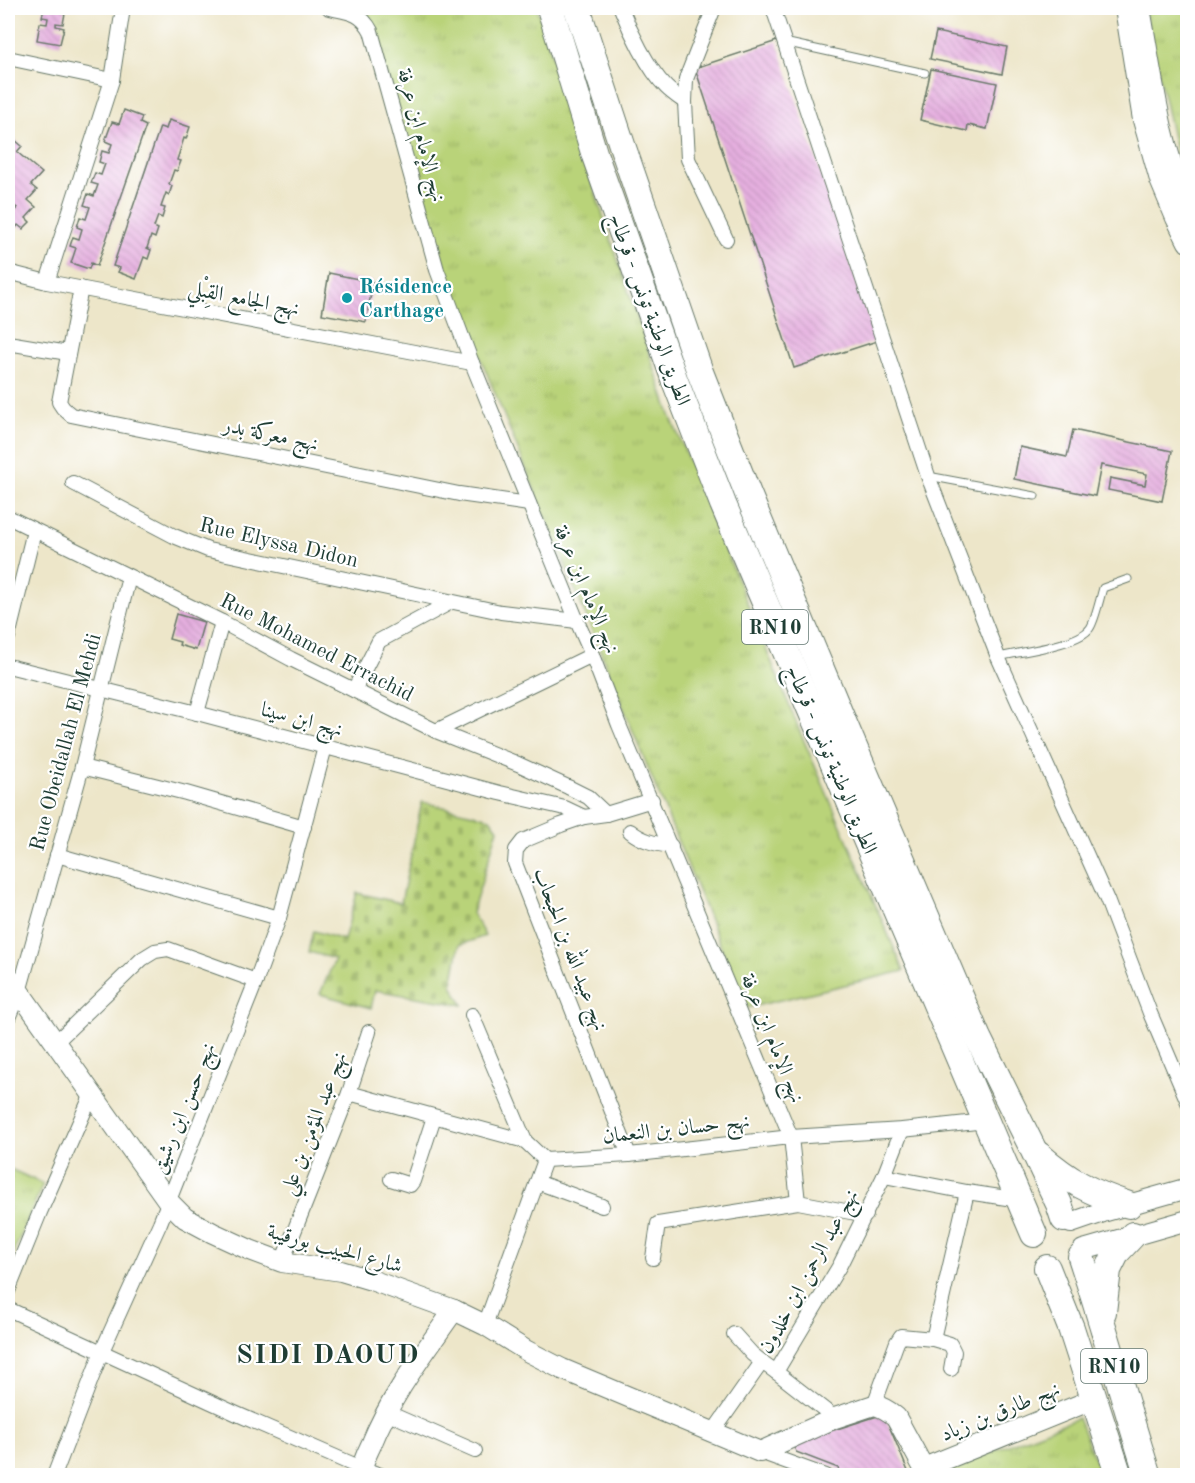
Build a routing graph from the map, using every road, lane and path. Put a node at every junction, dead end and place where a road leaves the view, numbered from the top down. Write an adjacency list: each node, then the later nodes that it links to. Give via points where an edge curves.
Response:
1 (123, 8): 13 (street)
2 (329, 8): 23 (street, نهج الإمام ابن عرفة, via 359,16 371,31 437,270)
3 (550, 8): 64 (highway, الطريق الوطنية تونس - قرطاج / RN10, via 595,156 711,473)
4 (577, 8): 68 (highway, الطريق الوطنية تونس - قرطاج / RN10, via 700,372 748,494 978,1038)
5 (621, 8): 14 (street, via 660,80)
6 (714, 8): 14 (street, via 687,79)
7 (773, 8): 10 (street)
8 (1125, 8): 17 (street, via 1143,120 1160,180)
9 (1140, 8): 15 (street, via 1159,120)
10 (784, 42): 12 (lane); 24 (street)
11 (8, 58): 13 (street)
12 (925, 72)
13 (112, 80): 19 (street)
14 (685, 102): 16 (street, via 688,159)
15 (1188, 208)
16 (726, 238)
17 (1188, 242)
18 (8, 272): 19 (street, نهج الجامع القِبْلي)
19 (47, 282): 20 (street, نهج الجامع القِبْلي)
20 (81, 288): 22 (street, نهج معركة بدر); 23 (street, نهج الجامع القِبْلي)
21 (8, 343): 22 (street)
22 (68, 353): 27 (street, نهج معركة بدر, via 60,402 71,415 459,494)
23 (472, 363): 27 (street, نهج الإمام ابن عرفة)
24 (928, 476): 26 (lane); 37 (street)
25 (73, 483): 32 (street, Rue Elyssa Didon, via 208,550)
26 (1035, 496)
27 (529, 504): 33 (street, نهج الإمام ابن عرفة)
28 (8, 517): 29 (street, Rue Mohamed Errachid)
29 (34, 531): 30 (street, Rue Mohamed Errachid); 35 (street)
30 (129, 578): 34 (street, Rue Mohamed Errachid); 39 (street, Rue Obeidallah El Mehdi)
31 (1128, 579): 37 (lane, via 1103,588 1092,627 1084,635)
32 (451, 602): 33 (street, Rue Elyssa Didon); 40 (street, via 378,640)
33 (577, 621): 36 (street, نهج الإمام ابن عرفة)
34 (222, 622): 40 (street, Rue Mohamed Errachid); 41 (street)
35 (8, 637)
36 (592, 655): 42 (street); 45 (street, نهج الإمام ابن عرفة)
37 (998, 657): 62 (street, via 1107,900)
38 (8, 666): 39 (street, نهج ابن سينا)
39 (101, 690): 41 (street, نهج ابن سينا); 44 (street, Rue Obeidallah El Mehdi)
40 (354, 690): 42 (street, Rue Mohamed Errachid)
41 (197, 713): 43 (street, نهج ابن سينا)
42 (436, 731): 46 (street, Rue Mohamed Errachid, via 588,796)
43 (326, 747): 47 (street, نهج ابن سينا, via 565,808); 48 (street, نهج حسن ابن رشيق)
44 (82, 767): 48 (street); 51 (street, Rue Obeidallah El Mehdi)
45 (652, 800): 46 (street, نهج عبيد الله بن الحبحاب); 50 (street, نهج الإمام ابن عرفة)
46 (606, 814): 47 (street, نهج عبيد الله بن الحبحاب)
47 (584, 817): 69 (street, نهج عبيد الله بن الحبحاب, via 523,840 516,850 515,863)
48 (304, 826): 52 (street, نهج حسن ابن رشيق)
49 (630, 831): 50 (street, via 644,840)
50 (671, 846): 66 (street, نهج الإمام ابن عرفة)
51 (57, 855): 52 (street); 55 (street, Rue Obeidallah El Mehdi)
52 (279, 918): 54 (street, نهج حسن ابن رشيق)
53 (8, 976): 55 (street, شارع الحبيب بورقيبة)
54 (256, 981): 59 (street, via 168,949 155,951); 77 (street, نهج حسن ابن رشيق)
55 (19, 992): 57 (street, Rue Obeidallah El Mehdi); 59 (street, شارع الحبيب بورقيبة)
56 (472, 1015): 67 (street)
57 (8, 1018)
58 (369, 1032): 60 (street, نهج عبد المؤمن بن علي)
59 (55, 1042): 61 (street, شارع الحبيب بورقيبة)
60 (349, 1093): 63 (street); 88 (street, نهج عبد المؤمن بن علي)
61 (92, 1094): 77 (street, شارع الحبيب بورقيبة); 90 (street)
62 (1188, 1102)
63 (434, 1117): 67 (street); 72 (street, via 413,1181 410,1185)
64 (986, 1121): 65 (street, نهج حسان بن النعمان); 76 (highway, الطريق الوطنية تونس - قرطاج / RN10)
65 (902, 1130): 66 (street, نهج حسان بن النعمان); 71 (street, نهج عبد الرحمن ابن خلدون)
66 (791, 1137): 69 (street, نهج حسان بن النعمان); 78 (street, نهج الإمام ابن عرفة)
67 (525, 1141): 70 (street)
68 (1034, 1151): 79 (highway, via 1074,1183); 83 (highway, الطريق الوطنية تونس - قرطاج / RN10)
69 (629, 1155): 70 (street, نهج حسان بن النعمان)
70 (545, 1160): 73 (street)
71 (884, 1176): 75 (street); 81 (street, نهج عبد الرحمن ابن خلدون)
72 (391, 1179)
73 (537, 1182): 80 (street); 94 (street)
74 (1188, 1188): 79 (street)
75 (967, 1192): 76 (street); 96 (street)
76 (1020, 1200): 84 (highway, الطريق الوطنية تونس - قرطاج / RN10)
77 (168, 1202): 88 (street, شارع الحبيب بورقيبة, via 213,1233); 97 (street, نهج حسن ابن رشيق)
78 (798, 1202): 81 (street); 87 (street, via 658,1224)
79 (1129, 1205): 83 (street)
80 (602, 1206)
81 (866, 1215): 100 (street, نهج عبد الرحمن ابن خلدون)
82 (1188, 1220): 85 (street)
83 (1068, 1221): 84 (highway, via 1046,1221); 86 (highway, RN10, via 1082,1235)
84 (1034, 1234): 89 (highway, RN10, via 1032,1250)
85 (1133, 1235): 86 (street); 93 (highway, via 1117,1252 1108,1270)
86 (1082, 1254): 89 (highway, via 1070,1268); 93 (highway, RN10)
87 (653, 1258)
88 (282, 1262): 92 (street, شارع الحبيب بورقيبة, via 340,1271)
89 (1047, 1268): 101 (highway, RN10)
90 (8, 1291)
91 (8, 1309): 97 (street)
92 (454, 1310): 94 (street, شارع الحبيب بورقيبة); 103 (street)
93 (1102, 1322): 114 (highway, RN10)
94 (485, 1325): 105 (street, شارع الحبيب بورقيبة, via 562,1369)
95 (734, 1334): 98 (street)
96 (933, 1340): 99 (street, via 948,1342 953,1348); 102 (street, via 904,1335 899,1338)
97 (102, 1351): 108 (street); 110 (street, نهج حسن ابن رشيق)
98 (762, 1362): 100 (street, نهج عبد الرحمن ابن خلدون); 105 (street, نهج عبد الرحمن ابن خلدون)
99 (951, 1370)
100 (776, 1372): 104 (street)
101 (1094, 1399): 109 (street, نهج طارق بن زياد); 113 (highway, RN10)
102 (874, 1405): 104 (street); 109 (street, نهج طارق بن زياد, via 896,1417)
103 (386, 1412): 106 (street); 108 (street)
104 (835, 1418): 107 (street)
105 (713, 1432): 107 (street, شارع الحبيب بورقيبة)
106 (475, 1451)
107 (760, 1452): 112 (street)
108 (360, 1472): 111 (street)
109 (926, 1472)
110 (54, 1476)
111 (383, 1476)
112 (826, 1476)
113 (1119, 1476)
114 (1148, 1476)

